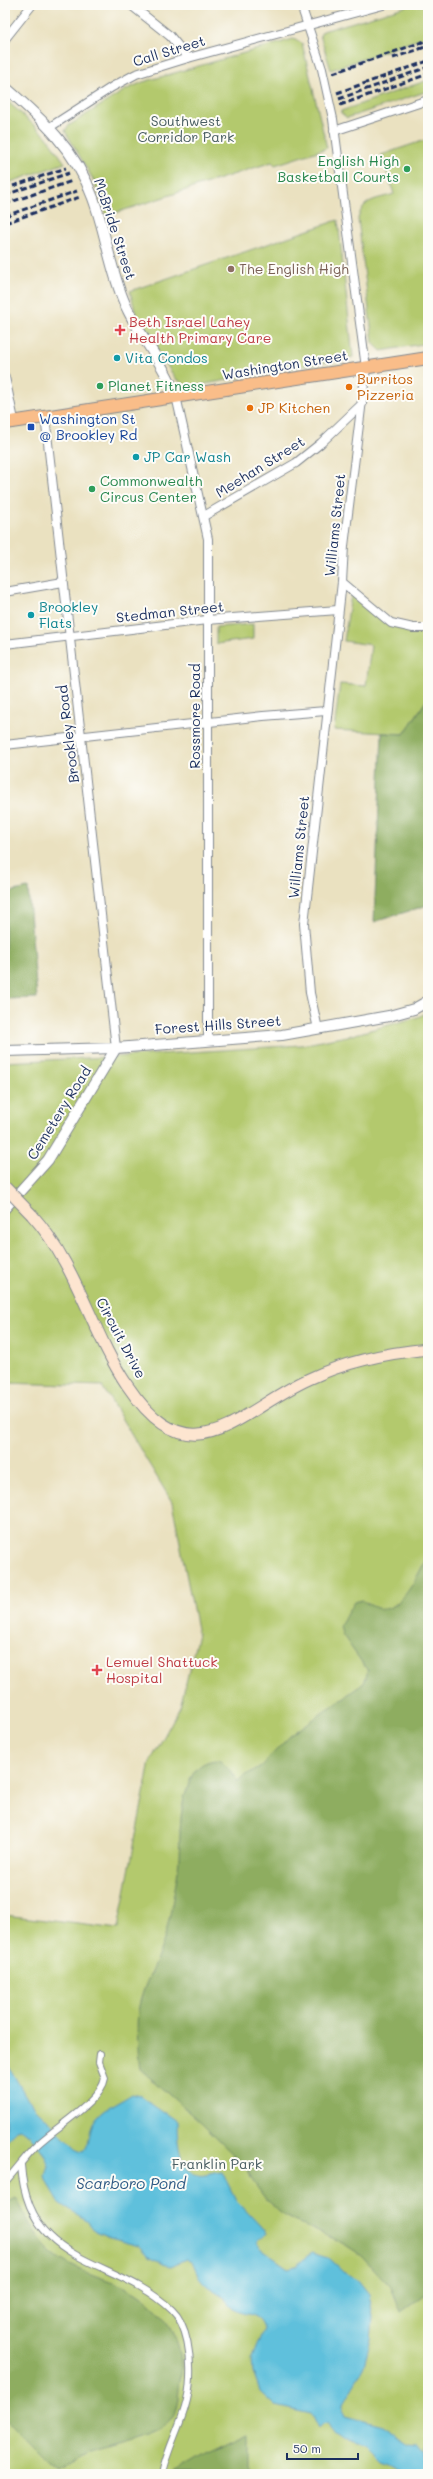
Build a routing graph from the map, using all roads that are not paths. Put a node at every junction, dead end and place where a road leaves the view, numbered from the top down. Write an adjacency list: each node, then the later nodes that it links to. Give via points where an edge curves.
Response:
1 (32, 5): 6 (street)
2 (131, 5): 7 (street, via 170,36)
3 (301, 5): 5 (street, Williams Street)
4 (383, 5): 5 (street, Call Street)
5 (307, 26): 7 (street, Call Street); 11 (street, Williams Street, via 322,69)
6 (5, 39)
7 (188, 58): 10 (street, Call Street, via 124,80)
8 (5, 87): 10 (street, McBride Street)
9 (428, 100): 11 (street)
10 (50, 127): 15 (street, McBride Street, via 86,180 122,298 132,320 172,384)
11 (334, 131): 13 (street, Williams Street)
12 (428, 358): 13 (main road, Washington Street)
13 (366, 368): 15 (main road, Washington Street); 16 (street, Williams Street)
14 (5, 377): 18 (street)
15 (176, 396): 17 (main road, Washington Street); 19 (street, Rossmore Road)
16 (362, 404): 19 (street, Meehan Street, via 296,463); 21 (street, Williams Street, via 344,546)
17 (45, 416): 18 (main road, Washington Street); 20 (street, Brookley Road)
18 (10, 421)
19 (204, 516): 24 (street, Rossmore Road, via 208,539)
20 (63, 582): 22 (street); 26 (street, Brookley Road)
21 (342, 582): 23 (street, Williams Street); 25 (street, via 391,623 413,628)
22 (5, 592)
23 (338, 610): 24 (street, Stedman Street); 28 (street, Williams Street)
24 (207, 620): 26 (street, Stedman Street); 29 (street, Rossmore Road)
25 (428, 628)
26 (70, 636): 27 (street, Stedman Street); 30 (street, Brookley Road)
27 (5, 644)
28 (326, 711): 29 (street); 33 (street, Williams Street, via 304,924 310,993)
29 (208, 723): 30 (street); 34 (street, Rossmore Road)
30 (81, 736): 31 (street); 35 (street, Brookley Road)
31 (5, 745)
32 (428, 1001): 33 (street, Forest Hills Street, via 414,1009 389,1016)
33 (318, 1029): 34 (street, Forest Hills Street, via 282,1035)
34 (208, 1040): 35 (street, Forest Hills Street)
35 (116, 1048): 36 (street, Forest Hills Street); 38 (street, Cemetery Road, via 48,1160)
36 (5, 1051)
37 (5, 1186): 39 (main road, Circuit Drive, bridge, via 32,1215 62,1254 112,1361 128,1386 151,1414 170,1427 183,1432 202,1434 227,1428 302,1382 343,1365 375,1356)
38 (5, 1208)
39 (428, 1349)
40 (100, 2054): 41 (street, via 99,2062 105,2078 102,2087 83,2107 33,2149)
41 (21, 2165): 42 (street); 43 (street, via 26,2200 38,2221 57,2242 73,2255 149,2293 172,2310 179,2321 189,2354 190,2378 183,2417)
42 (5, 2182)
43 (162, 2474)

